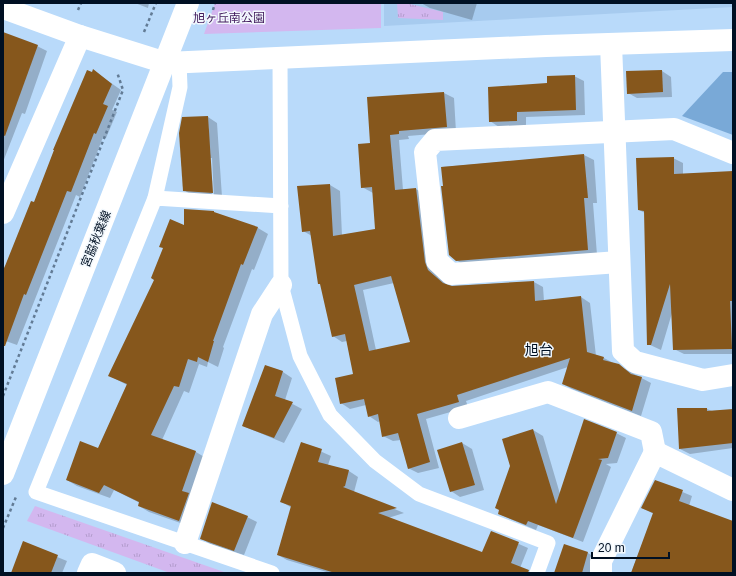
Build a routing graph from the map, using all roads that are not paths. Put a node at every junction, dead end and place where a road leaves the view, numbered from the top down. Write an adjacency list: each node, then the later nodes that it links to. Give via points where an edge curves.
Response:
1 (188, 3): 7 (street, 宮脇秋葉線)
2 (3, 8): 3 (street)
3 (80, 36): 7 (street); 11 (street)
4 (733, 40): 5 (street)
5 (611, 44): 6 (street); 8 (street)
6 (280, 58): 7 (street); 12 (lane)
7 (173, 63): 10 (lane, via 180,87); 18 (street, 宮脇秋葉線)
8 (614, 132): 9 (street, via 674,129); 13 (street); 13 (street, via 435,140 425,152 437,261 451,274)
9 (733, 154)
10 (154, 198): 12 (lane); 20 (lane, via 36,492)
11 (4, 205)
12 (281, 206): 14 (lane)
13 (620, 262): 15 (street, via 623,351 635,362 703,380)
14 (281, 285): 20 (street, via 262,314); 24 (lane, via 300,356 330,414 375,461 419,494 548,543)
15 (733, 376)
16 (460, 418): 17 (street, via 548,392 651,432)
17 (655, 452): 19 (street); 25 (street, via 601,561)
18 (3, 474)
19 (733, 490)
20 (185, 543): 23 (lane)
21 (88, 573): 22 (street, via 92,564)
22 (115, 573)
23 (272, 573)
24 (537, 573)
25 (601, 573)

